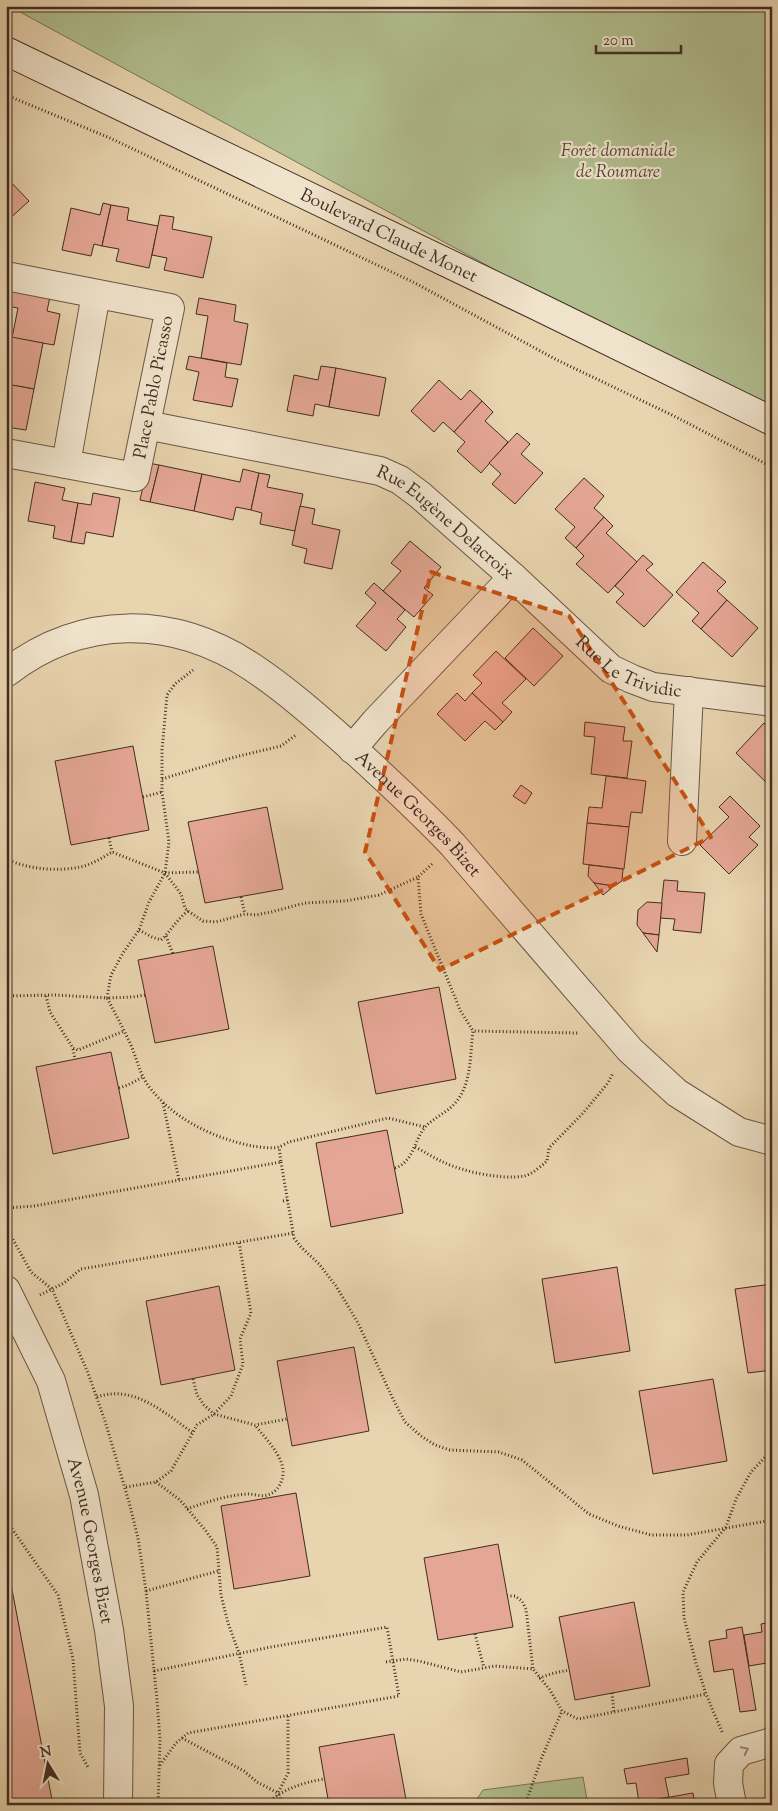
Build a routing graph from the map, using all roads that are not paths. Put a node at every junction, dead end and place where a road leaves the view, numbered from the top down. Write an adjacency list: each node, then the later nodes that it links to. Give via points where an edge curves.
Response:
1 (6, 51): 4 (street, Boulevard Claude Monet)
2 (6, 276): 3 (street)
3 (96, 294): 5 (street, Place Pablo Picasso, via 170,308); 7 (street)
4 (772, 421)
5 (146, 425): 7 (street, Place Pablo Picasso, via 136,477); 8 (street, Rue Eugène Delacroix, via 380,471 400,480)
6 (6, 453): 7 (street)
7 (66, 464)
8 (513, 577): 10 (street, Rue Le Trividic, via 611,669 653,686); 12 (street, Rue Eugène Delacroix)
9 (6, 673): 12 (street, Avenue Georges Bizet, via 32,655 75,636 135,627 167,632 216,647 252,667 318,717)
10 (689, 691): 11 (street, Rue Le Trividic); 13 (street)
11 (772, 702)
12 (352, 749): 14 (street, Avenue Georges Bizet, via 453,845 622,1041 677,1093 739,1132)
13 (682, 841)
14 (772, 1141)
15 (11, 1299): 17 (street, Avenue Georges Bizet, via 51,1381 84,1495 109,1630 119,1706)
16 (772, 1742): 18 (street, one-way to 16, via 729,1764 741,1751)
17 (119, 1798)
18 (732, 1805)

